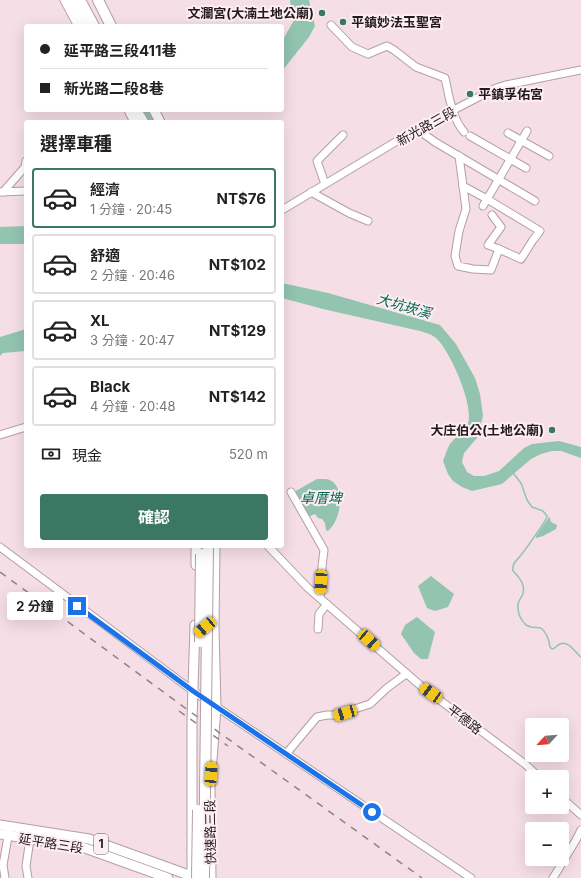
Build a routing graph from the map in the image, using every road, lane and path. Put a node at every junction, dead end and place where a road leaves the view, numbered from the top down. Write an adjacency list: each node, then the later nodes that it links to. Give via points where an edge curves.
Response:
1 (65, 0): 9 (main road)
2 (71, 0): 10 (highway)
3 (74, 0): 11 (street)
4 (80, 0): 12 (highway)
5 (87, 0): 13 (highway)
6 (93, 0): 14 (street)
7 (98, 0): 15 (highway)
8 (103, 0): 16 (main road)
9 (78, 24)
10 (83, 24)
11 (88, 24)
12 (93, 24)
13 (99, 24)
14 (105, 24)
15 (110, 24)
16 (114, 24)
17 (331, 26): 19 (street, via 352,47 362,52 373,53 387,46 416,67 445,78)
18 (581, 70): 19 (street, 新光路三段, via 506,85)
19 (453, 111): 22 (street, 新光路三段); 29 (street, via 461,128 467,134)
20 (146, 112): 21 (highway)
21 (155, 120)
22 (418, 130): 27 (street); 33 (street, 新光路三段)
23 (526, 131): 26 (street)
24 (508, 133): 26 (street)
25 (343, 136): 33 (street, via 317,161)
26 (522, 140): 28 (street); 29 (street)
27 (459, 156): 32 (street); 34 (street)
28 (549, 156)
29 (510, 159): 31 (street); 32 (street)
30 (24, 168): 36 (street)
31 (526, 168)
32 (498, 179): 38 (street); 39 (street)
33 (324, 184): 37 (street, 新光路三段)
34 (463, 186): 38 (street); 44 (street, via 466,209 459,231 456,256 458,266 491,270)
35 (24, 191): 36 (street)
36 (2, 192)
37 (311, 192): 41 (street, 新光路三段); 43 (street)
38 (488, 199): 40 (street); 44 (street, via 540,231 521,260)
39 (535, 201)
40 (483, 206)
41 (284, 209)
42 (492, 215): 44 (street, via 501,227 488,245)
43 (368, 221)
44 (499, 249)
45 (24, 428): 46 (street)
46 (0, 434)
47 (291, 492): 54 (street, via 324,550)
48 (0, 548): 60 (street)
49 (196, 548): 58 (main road, 快速路三段)
50 (201, 548): 75 (highway, bridge)
51 (208, 548): 76 (highway, bridge)
52 (215, 548): 56 (main road, 快速路三段)
53 (270, 548): 54 (street, 平德路, via 290,571)
54 (320, 598): 55 (street, 平德路)
55 (327, 604): 57 (street, via 319,614); 59 (street, 平德路)
56 (214, 619): 58 (street); 61 (main road, 快速路三段)
57 (318, 629)
58 (195, 635): 60 (main road, 快速路三段)
59 (406, 674): 62 (street, via 370,704 336,715 316,717); 63 (street, 平德路)
60 (193, 691): 61 (street); 67 (main road, 快速路三段)
61 (216, 707): 62 (street); 68 (main road, 快速路三段, via 210,786)
62 (286, 754): 78 (street)
63 (531, 770)
64 (569, 804): 65 (street)
65 (581, 815)
66 (0, 825): 70 (main road, 延平路三段 / 1)
67 (192, 828): 68 (street); 75 (main road, 快速路三段)
68 (210, 830): 77 (main road, 快速路三段)
69 (581, 830): 79 (street)
70 (6, 832): 71 (main road, 延平路三段 / 1); 72 (street, via 3,865); 75 (main road, 延平路三段 / 1, via 89,839)
71 (30, 839): 73 (street, via 26,866); 74 (main road, 延平路三段 / 1, via 85,848)
72 (5, 878)
73 (28, 878)
74 (168, 878)
75 (195, 878)
76 (204, 878)
77 (211, 878)
78 (471, 878)
79 (553, 878)

